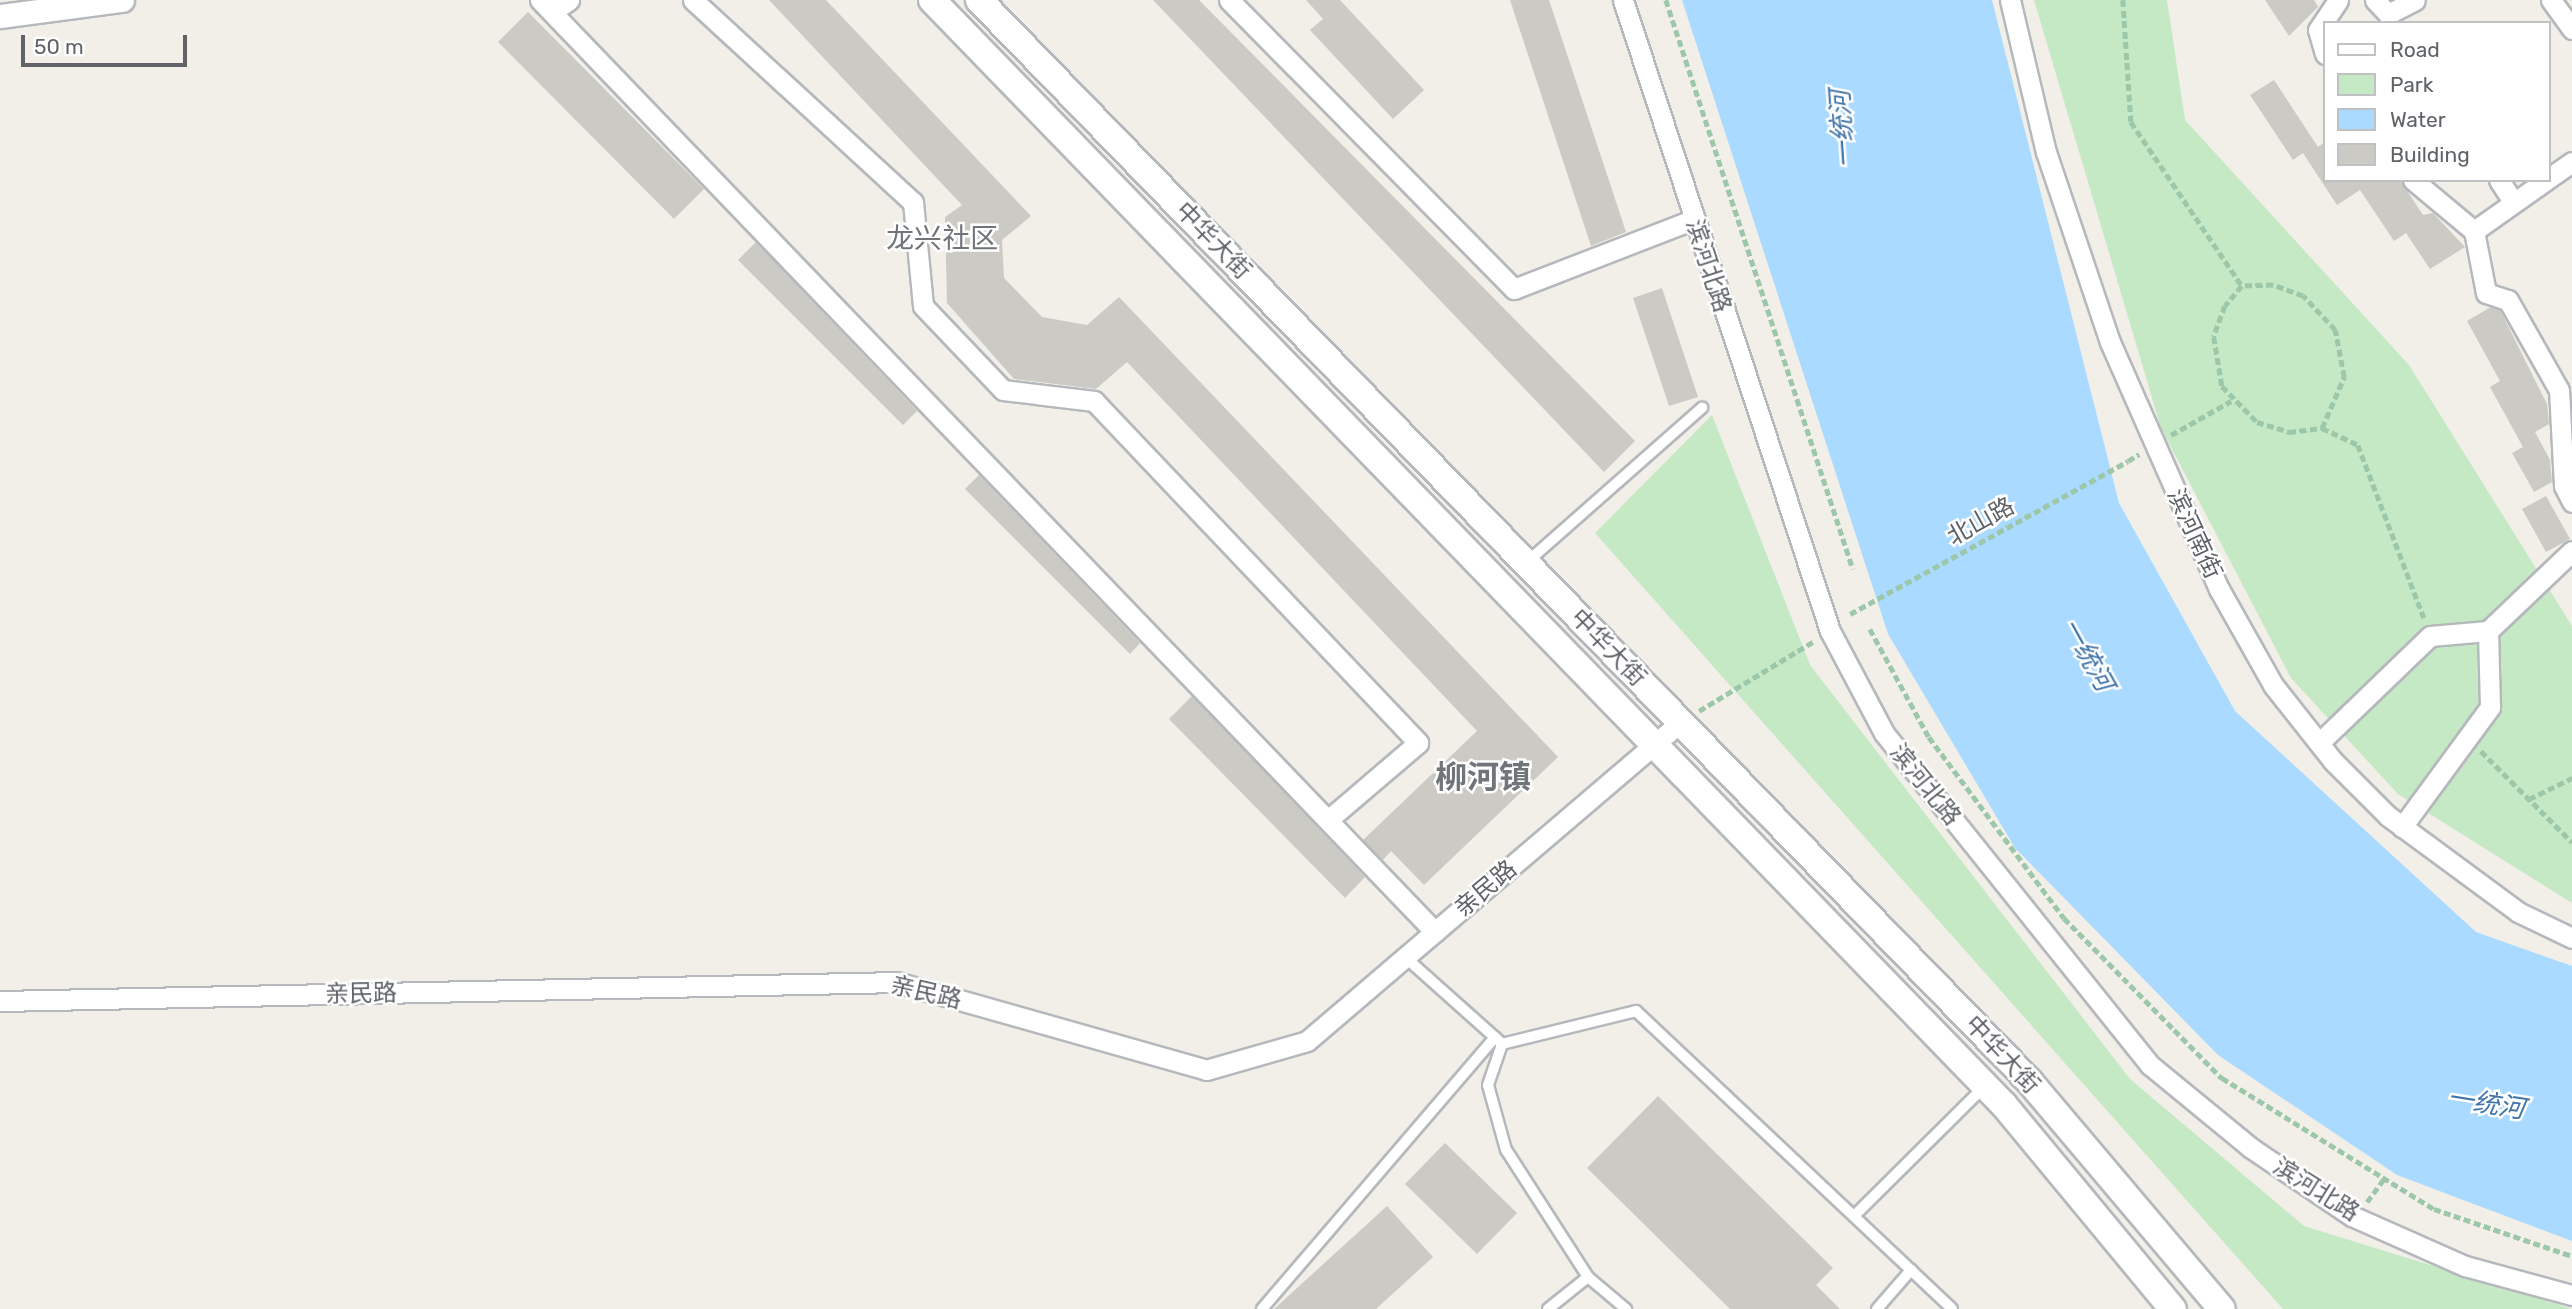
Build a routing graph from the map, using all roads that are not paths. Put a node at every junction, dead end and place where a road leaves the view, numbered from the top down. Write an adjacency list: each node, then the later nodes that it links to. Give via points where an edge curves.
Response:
1 (122, 0): 14 (street)
2 (569, 0): 12 (street)
3 (693, 0): 35 (street, via 913,202 923,306 1003,390 1094,401 1418,743)
4 (932, 0): 34 (main road, 中华大街)
5 (979, 0): 30 (main road, 中华大街)
6 (1229, 0): 25 (street, via 1514,289)
7 (1623, 0): 25 (street, 滨河北路)
8 (2010, 0): 33 (street, 滨河南街, via 2046,152 2152,446 2273,685)
9 (2338, 0): 16 (street)
10 (2415, 0): 13 (street)
11 (2551, 0): 17 (street)
12 (546, 6): 35 (street)
13 (2385, 12)
14 (0, 16)
15 (2324, 21): 18 (street, via 2318,30)
16 (2324, 21)
17 (2572, 29)
18 (2324, 51)
19 (2572, 162): 20 (street)
20 (2551, 177)
21 (2415, 182): 26 (street)
22 (2500, 182): 24 (street)
23 (2544, 182): 24 (street)
24 (2514, 203): 26 (street)
25 (1692, 220): 46 (street, 滨河北路, via 1830,631 1884,733 2150,1065 2251,1148 2352,1216 2465,1266)
26 (2474, 231): 28 (street, via 2486,293 2508,300 2558,390 2564,486)
27 (1702, 408): 30 (lane)
28 (2572, 502)
29 (2572, 551): 31 (street)
30 (1526, 563): 32 (main road, 中华大街)
31 (2488, 631): 33 (street, via 2430,636); 36 (street, via 2490,707)
32 (1681, 722): 34 (street, 亲民路); 53 (main road, 中华大街, via 2030,1082)
33 (2319, 743): 36 (street, 滨河南街)
34 (1654, 745): 37 (street, 亲民路); 42 (main road, 中华大街)
35 (1328, 820): 37 (street)
36 (2402, 827): 38 (street, 滨河南街, via 2518,912)
37 (1435, 932): 39 (street, 亲民路)
38 (2572, 938)
39 (1405, 957): 40 (street, 亲民路, via 1307,1041 1206,1070 896,982); 41 (lane)
40 (0, 1001)
41 (1499, 1041): 43 (lane, via 1636,1011); 45 (lane, via 1488,1085 1506,1150); 47 (lane)
42 (1985, 1086): 43 (lane); 52 (main road, 中华大街)
43 (1854, 1216): 44 (lane)
44 (1911, 1270): 50 (lane); 51 (lane)
45 (1588, 1277): 48 (lane); 49 (lane)
46 (2572, 1295)
47 (1262, 1309)
48 (1548, 1309)
49 (1626, 1309)
50 (1877, 1309)
51 (1952, 1309)
52 (2173, 1309)
53 (2222, 1309)

